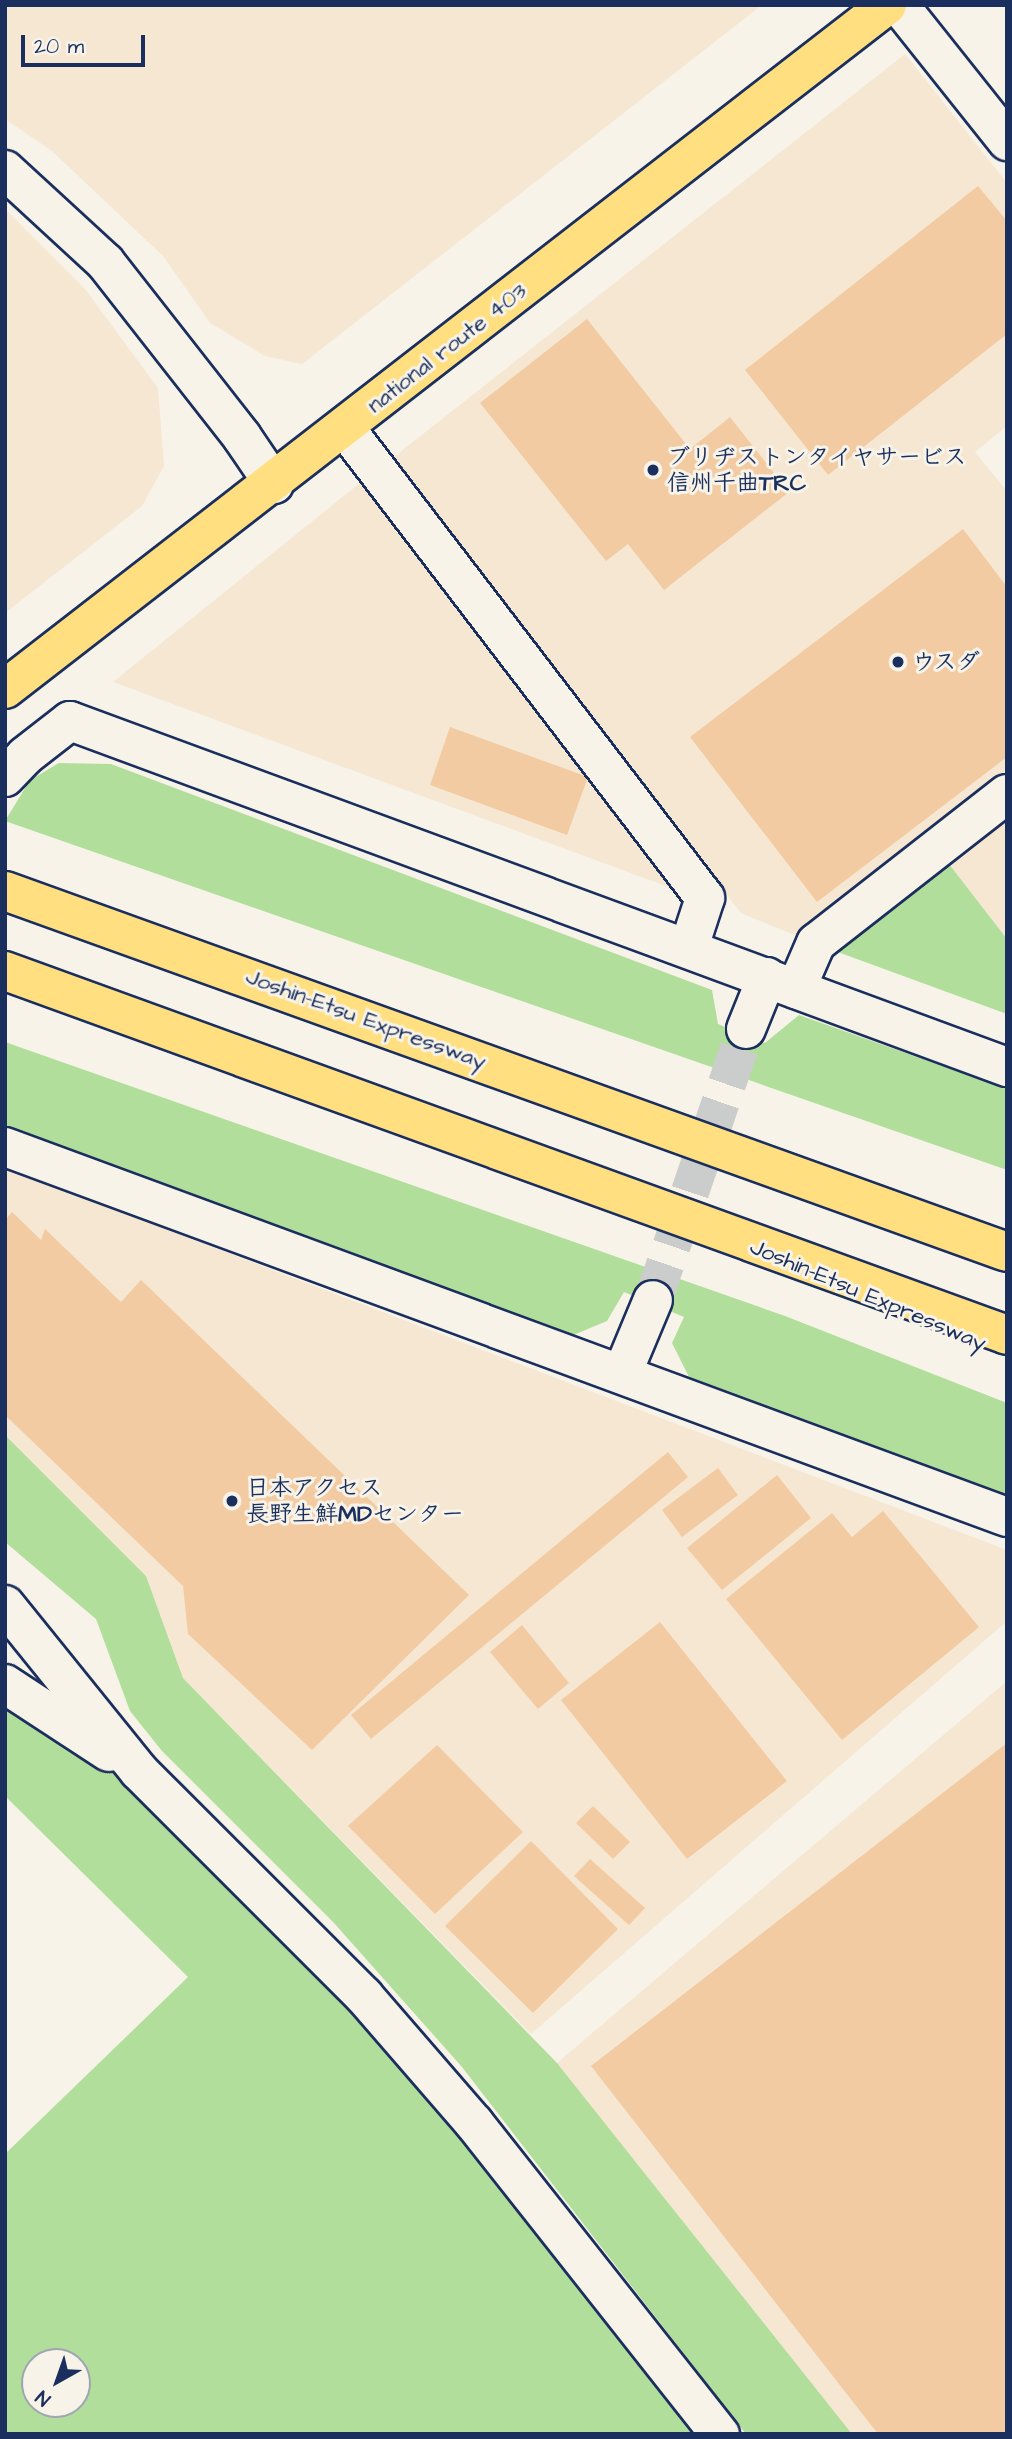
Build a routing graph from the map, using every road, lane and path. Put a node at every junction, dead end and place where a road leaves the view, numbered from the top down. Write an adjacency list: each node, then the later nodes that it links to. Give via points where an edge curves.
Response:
1 (887, 5): 5 (highway, national route 403)
2 (899, 5): 3 (street)
3 (1007, 141)
4 (5, 170): 6 (street, via 112,270 243,437)
5 (345, 428): 6 (highway, national route 403); 11 (street, via 705,898)
6 (274, 484): 7 (highway, national route 403)
7 (5, 689)
8 (5, 777): 11 (street, via 70,722)
9 (1007, 794): 13 (street, via 816,943)
10 (5, 891): 17 (highway, Joshin-Etsu Expressway)
11 (689, 947): 13 (street)
12 (5, 971): 18 (highway, Joshin-Etsu Expressway)
13 (781, 983): 14 (street); 15 (street)
14 (746, 1029)
15 (1007, 1067)
16 (5, 1147): 24 (street)
17 (726, 1148): 19 (highway, Joshin-Etsu Expressway); 20 (highway, Joshin-Etsu Expressway)
18 (692, 1219): 22 (highway, Joshin-Etsu Expressway); 23 (highway, Joshin-Etsu Expressway)
19 (1007, 1242)
20 (1007, 1252)
21 (653, 1300): 24 (street)
22 (1007, 1335)
23 (1007, 1354)
24 (622, 1374): 25 (street)
25 (1007, 1517)
26 (5, 1605): 28 (street)
27 (5, 1684): 28 (street)
28 (139, 1771): 29 (street, via 364,1996 474,2123)
29 (720, 2434)

